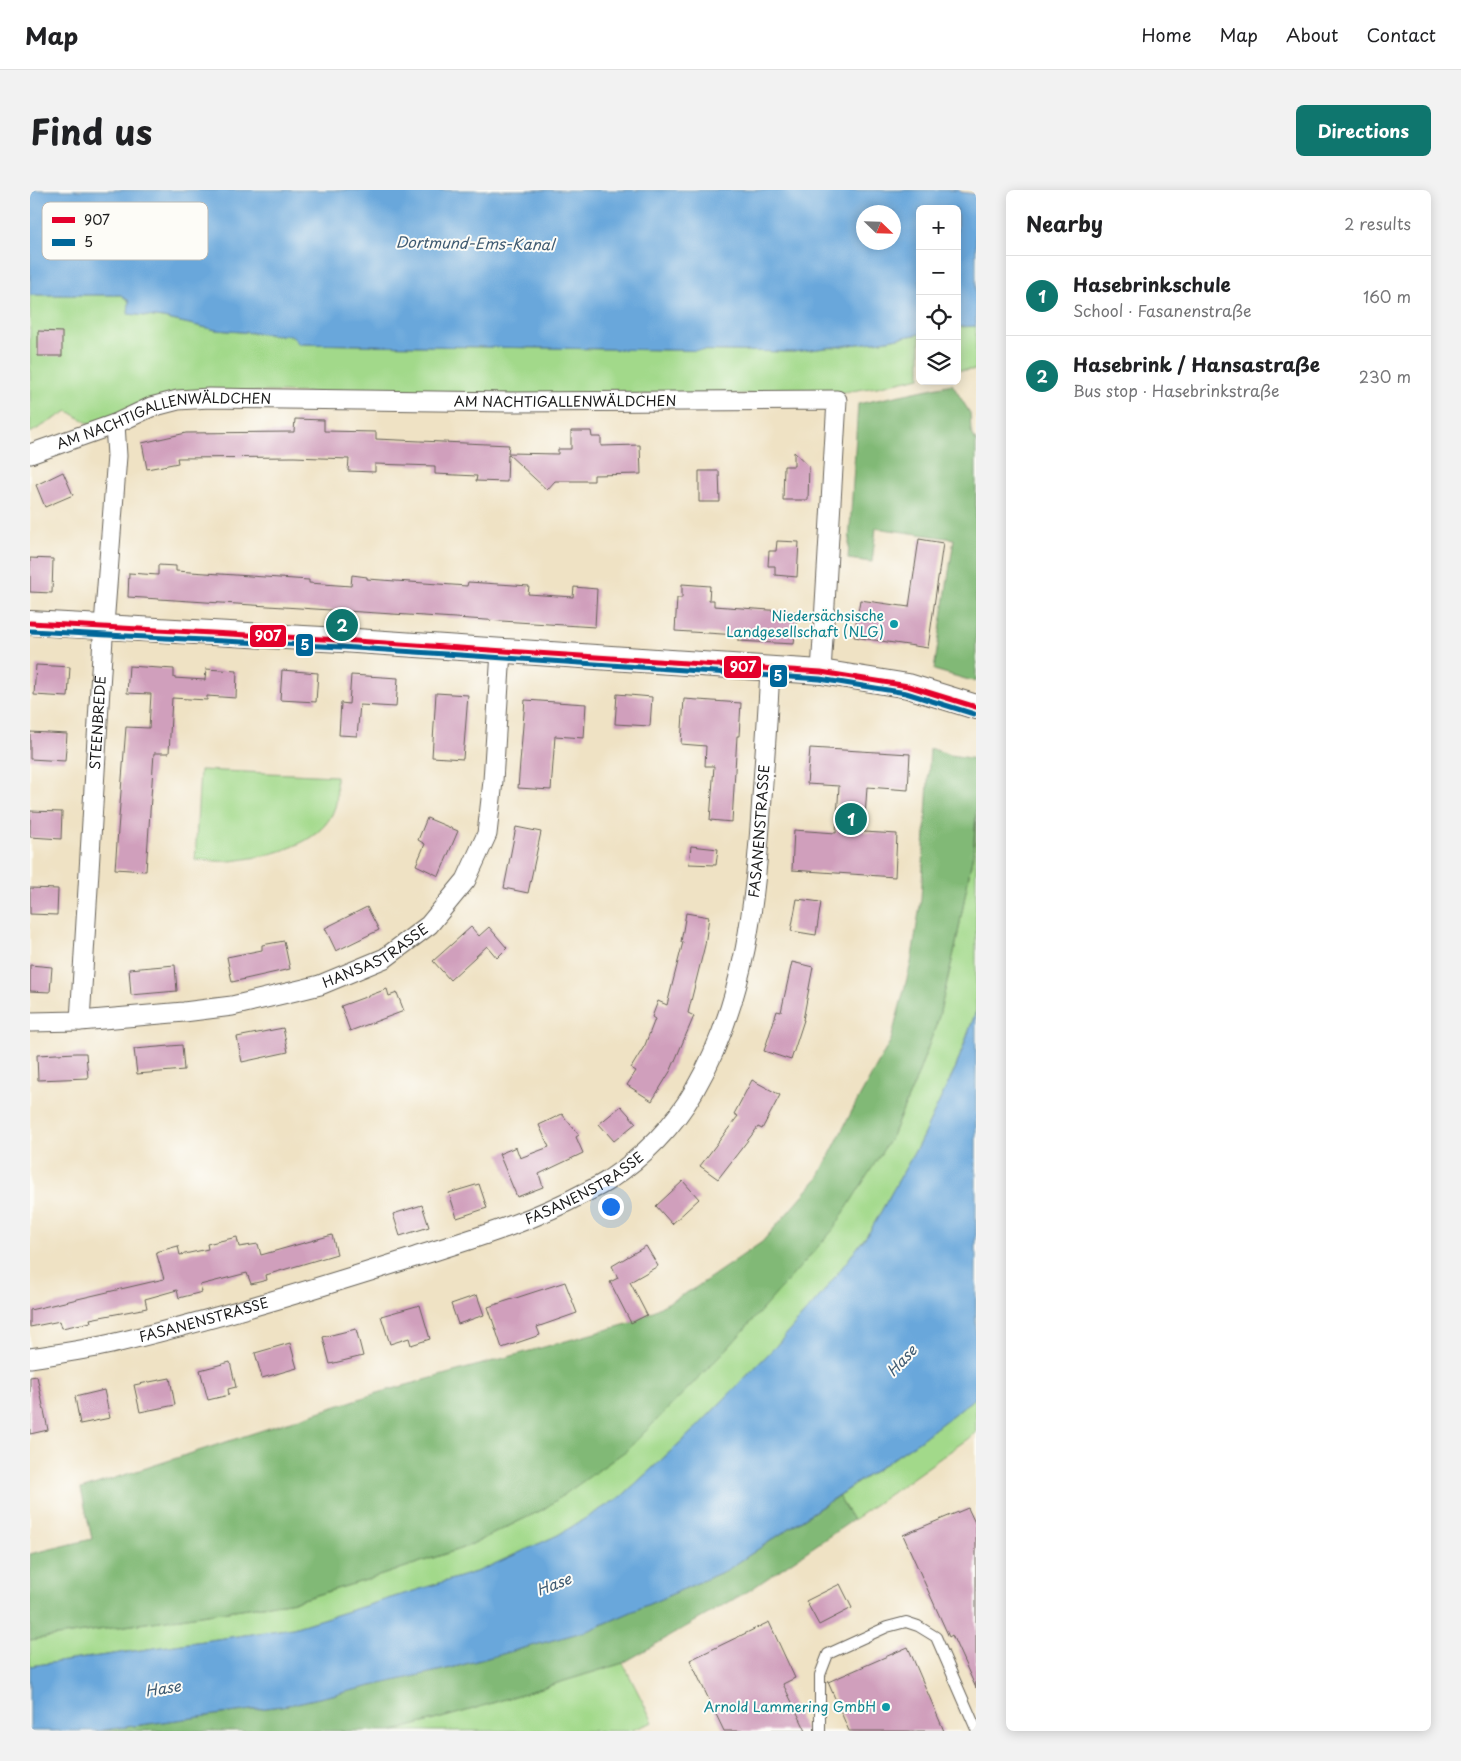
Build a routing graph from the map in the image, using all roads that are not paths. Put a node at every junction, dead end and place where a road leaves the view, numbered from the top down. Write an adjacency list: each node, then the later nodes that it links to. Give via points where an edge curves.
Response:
1 (115, 424): 2 (street, AM NACHTIGALLENWÄLDCHEN); 4 (street, STEENBREDE, via 117,456); 7 (street, AM NACHTIGALLENWÄLDCHEN, via 150,407 178,400 209,398 511,402 837,400)
2 (30, 454)
3 (30, 623): 4 (street)
4 (104, 626): 5 (street); 9 (street, STEENBREDE)
5 (501, 651): 6 (street); 9 (street, HANSASTRASSE, via 487,834 466,880 429,925 385,958 320,985 232,1006)
6 (770, 669): 7 (street); 11 (street, FASANENSTRASSE, via 756,886 742,970 715,1047 694,1091 675,1119 649,1147 609,1180 558,1207 486,1234 195,1322 108,1344)
7 (822, 672): 8 (street, via 908,686)
8 (976, 707)
9 (80, 1021): 10 (street, HANSASTRASSE)
10 (30, 1022)
11 (30, 1358)
12 (976, 1729): 13 (lane, via 936,1637 906,1622 887,1627 828,1654 820,1675)
13 (820, 1731)

